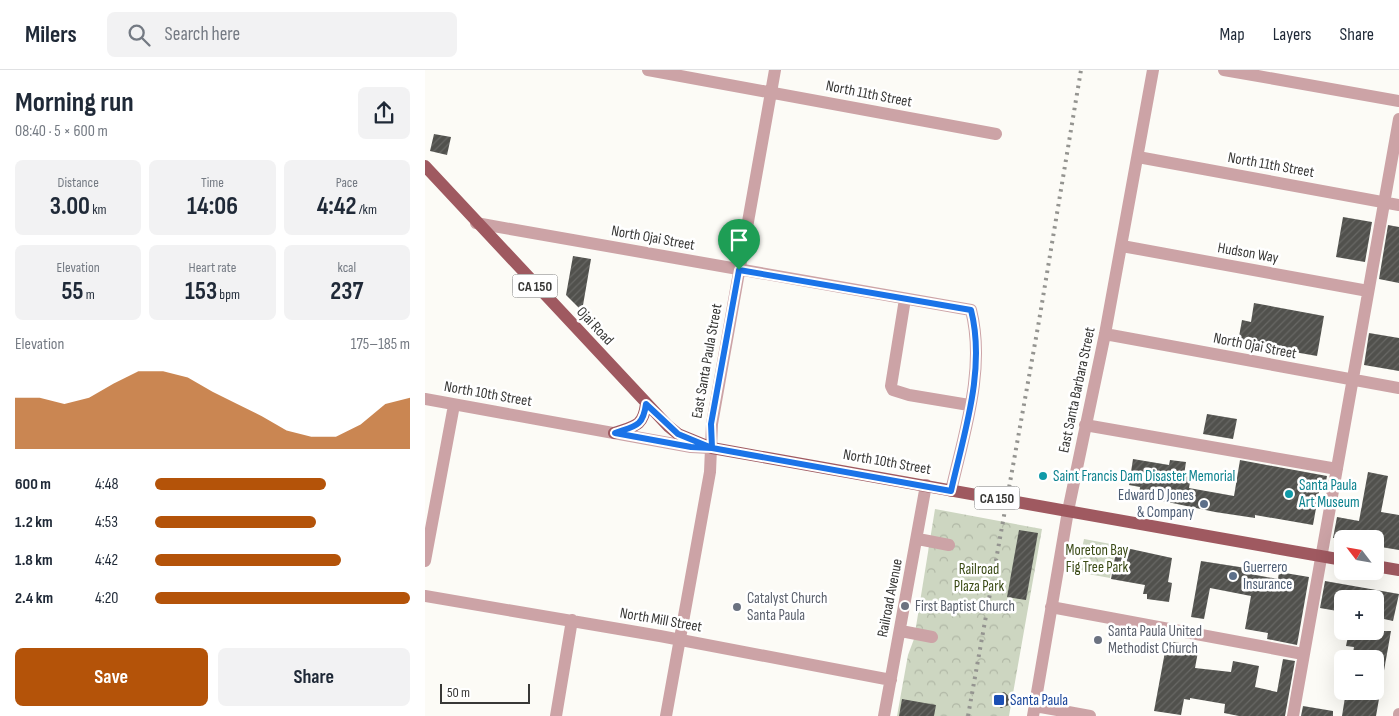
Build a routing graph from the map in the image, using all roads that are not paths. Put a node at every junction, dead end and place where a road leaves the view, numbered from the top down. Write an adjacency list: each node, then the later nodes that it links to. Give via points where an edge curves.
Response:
1 (648, 70): 5 (street, North 11th Street)
2 (775, 70): 5 (street, East Santa Paula Street)
3 (1153, 70): 9 (street, East Santa Barbara Street)
4 (1224, 70): 6 (street)
5 (771, 92): 8 (street, North 11th Street); 15 (street, East Santa Paula Street)
6 (1399, 101)
7 (1399, 119): 11 (street)
8 (996, 134)
9 (1138, 157): 11 (street, North 11th Street); 14 (street, East Santa Barbara Street)
10 (425, 166): 13 (main road, Ojai Road / CA 150)
11 (1384, 202): 12 (street, North 11th Street); 16 (street)
12 (1399, 205)
13 (476, 223): 15 (street, North Ojai Street); 22 (main road, Ojai Road / CA 150)
14 (1122, 246): 16 (street, Hudson Way); 18 (street, East Santa Barbara Street)
15 (739, 270): 17 (street, North Ojai Street); 27 (street, East Santa Paula Street, via 711,424)
16 (1368, 291): 19 (street)
17 (905, 299): 24 (street, North Ojai Street, via 971,310 977,361); 24 (street, via 891,386 893,390)
18 (1105, 334): 19 (street, North Ojai Street); 25 (street, East Santa Barbara Street)
19 (1352, 381): 20 (street, North Ojai Street); 28 (street)
20 (1399, 388)
21 (425, 399): 23 (street, North 10th Street)
22 (646, 404): 26 (main road, via 640,424); 27 (main road, Ojai Road / CA 150, via 678,434)
23 (455, 405): 26 (street, North 10th Street); 36 (street)
24 (969, 405): 30 (street)
25 (1085, 425): 28 (street); 31 (street, East Santa Barbara Street)
26 (615, 433): 27 (street, North 10th Street)
27 (712, 448): 29 (main road, North 10th Street / CA 150); 44 (street, East Santa Paula Street)
28 (1337, 469): 34 (street)
29 (926, 485): 30 (main road, North 10th Street / CA 150); 32 (street, Railroad Avenue)
30 (951, 491): 31 (main road, North 10th Street / CA 150)
31 (1068, 511): 34 (main road, North 10th Street / CA 150); 40 (street, East Santa Barbara Street)
32 (918, 539): 33 (street); 42 (street, Railroad Avenue)
33 (949, 545)
34 (1319, 556): 35 (main road, North 10th Street / CA 150); 45 (street)
35 (1334, 558)
36 (425, 561)
37 (1384, 568): 38 (main road)
38 (1399, 570)
39 (425, 596): 41 (street, North Mill Street)
40 (1051, 607): 45 (street); 47 (street, East Santa Barbara Street)
41 (572, 620): 44 (street, North Mill Street); 48 (street)
42 (901, 631): 43 (street); 46 (street, Railroad Avenue)
43 (931, 636)
44 (679, 640): 46 (street, North Mill Street); 49 (street, East Santa Paula Street)
45 (1303, 654): 52 (street)
46 (891, 680): 50 (street, Railroad Avenue)
47 (1034, 711): 51 (street)
48 (556, 716)
49 (665, 716)
50 (884, 716)
51 (1090, 716)
52 (1293, 716)

